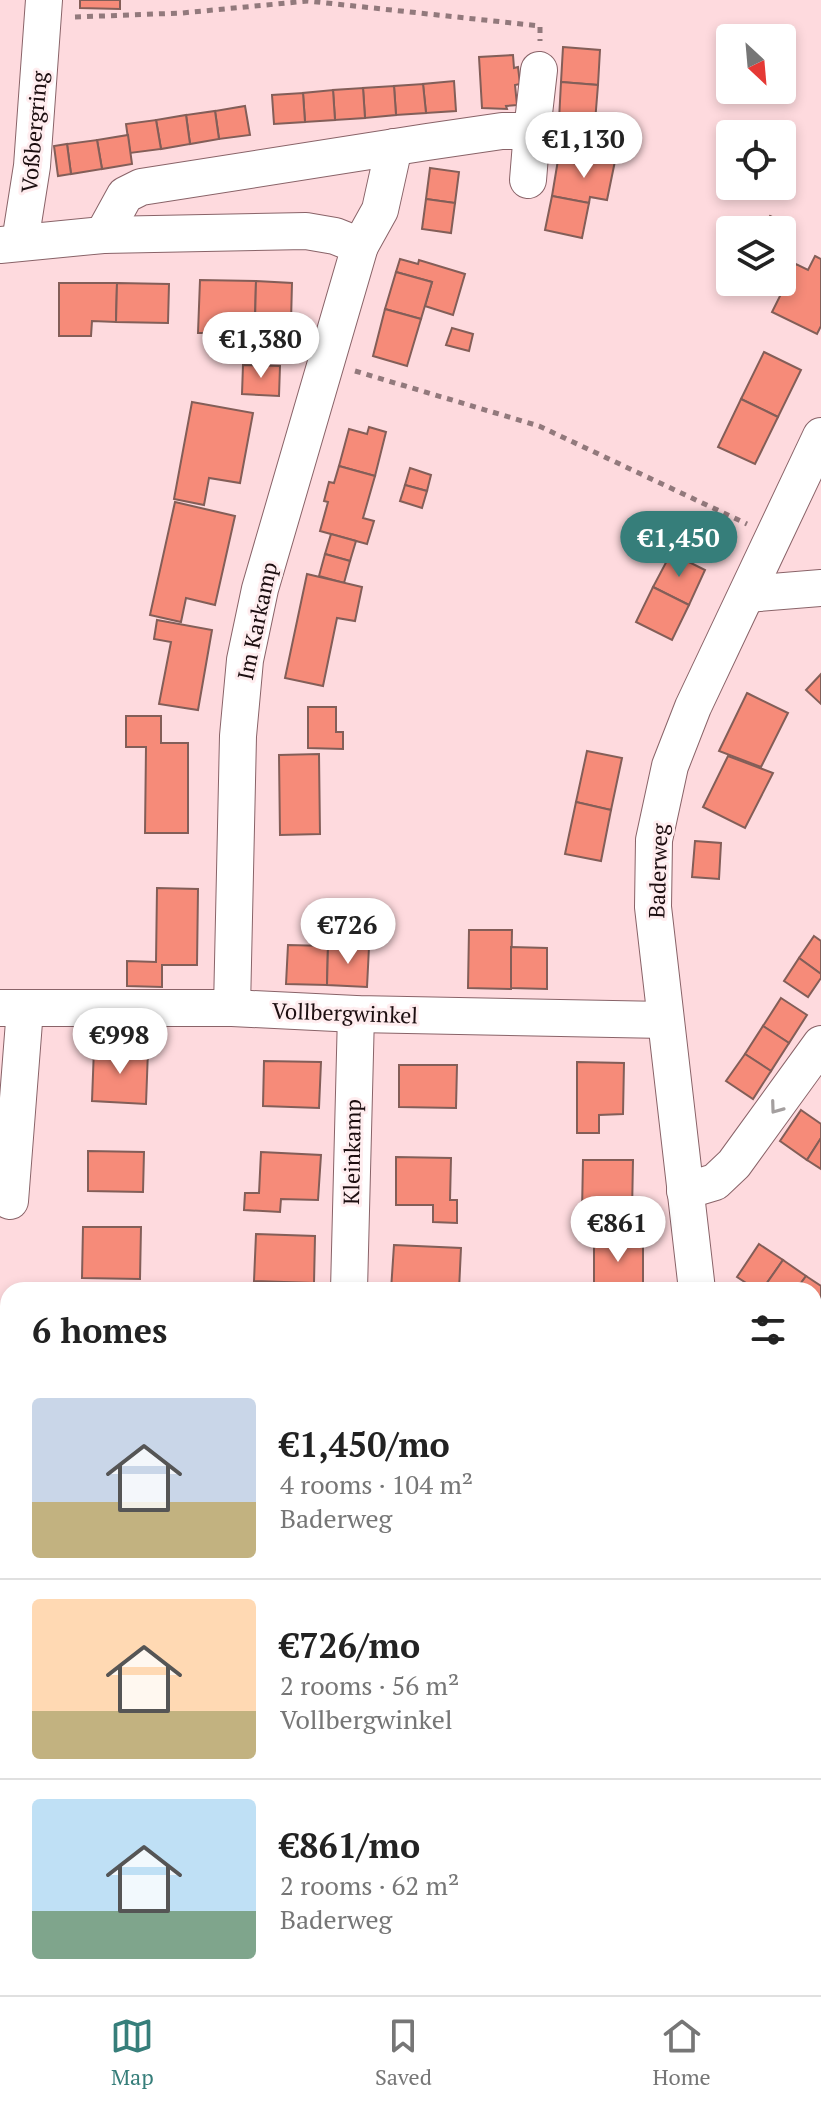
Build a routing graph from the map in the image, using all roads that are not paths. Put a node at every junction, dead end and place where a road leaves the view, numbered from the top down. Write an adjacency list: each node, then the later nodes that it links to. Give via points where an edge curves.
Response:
1 (44, 9): 7 (street, Voßbergring, via 32,166)
2 (539, 70): 3 (street)
3 (532, 131): 4 (street); 5 (street)
4 (394, 147): 6 (street, via 141,187 125,195); 8 (street, Im Karkamp, via 380,210)
5 (528, 180)
6 (103, 235): 7 (street); 8 (street, via 306,231)
7 (10, 243)
8 (360, 246): 13 (street, Im Karkamp, via 260,589 245,660 238,736)
9 (821, 436): 11 (street, Baderweg)
10 (821, 588): 11 (street)
11 (747, 594): 15 (street, Baderweg, via 670,766 654,840 653,907)
12 (13, 1008): 13 (street, Vollbergwinkel); 18 (street, Vollbergwinkel)
13 (232, 1008): 14 (street, Vollbergwinkel)
14 (356, 1014): 15 (street, Vollbergwinkel); 19 (street, Kleinkamp)
15 (665, 1020): 17 (street, Baderweg)
16 (821, 1044): 17 (street, one-way to 17, via 734,1164 715,1182)
17 (685, 1191): 20 (street, Baderweg)
18 (10, 1201)
19 (349, 1282)
20 (696, 1282)

